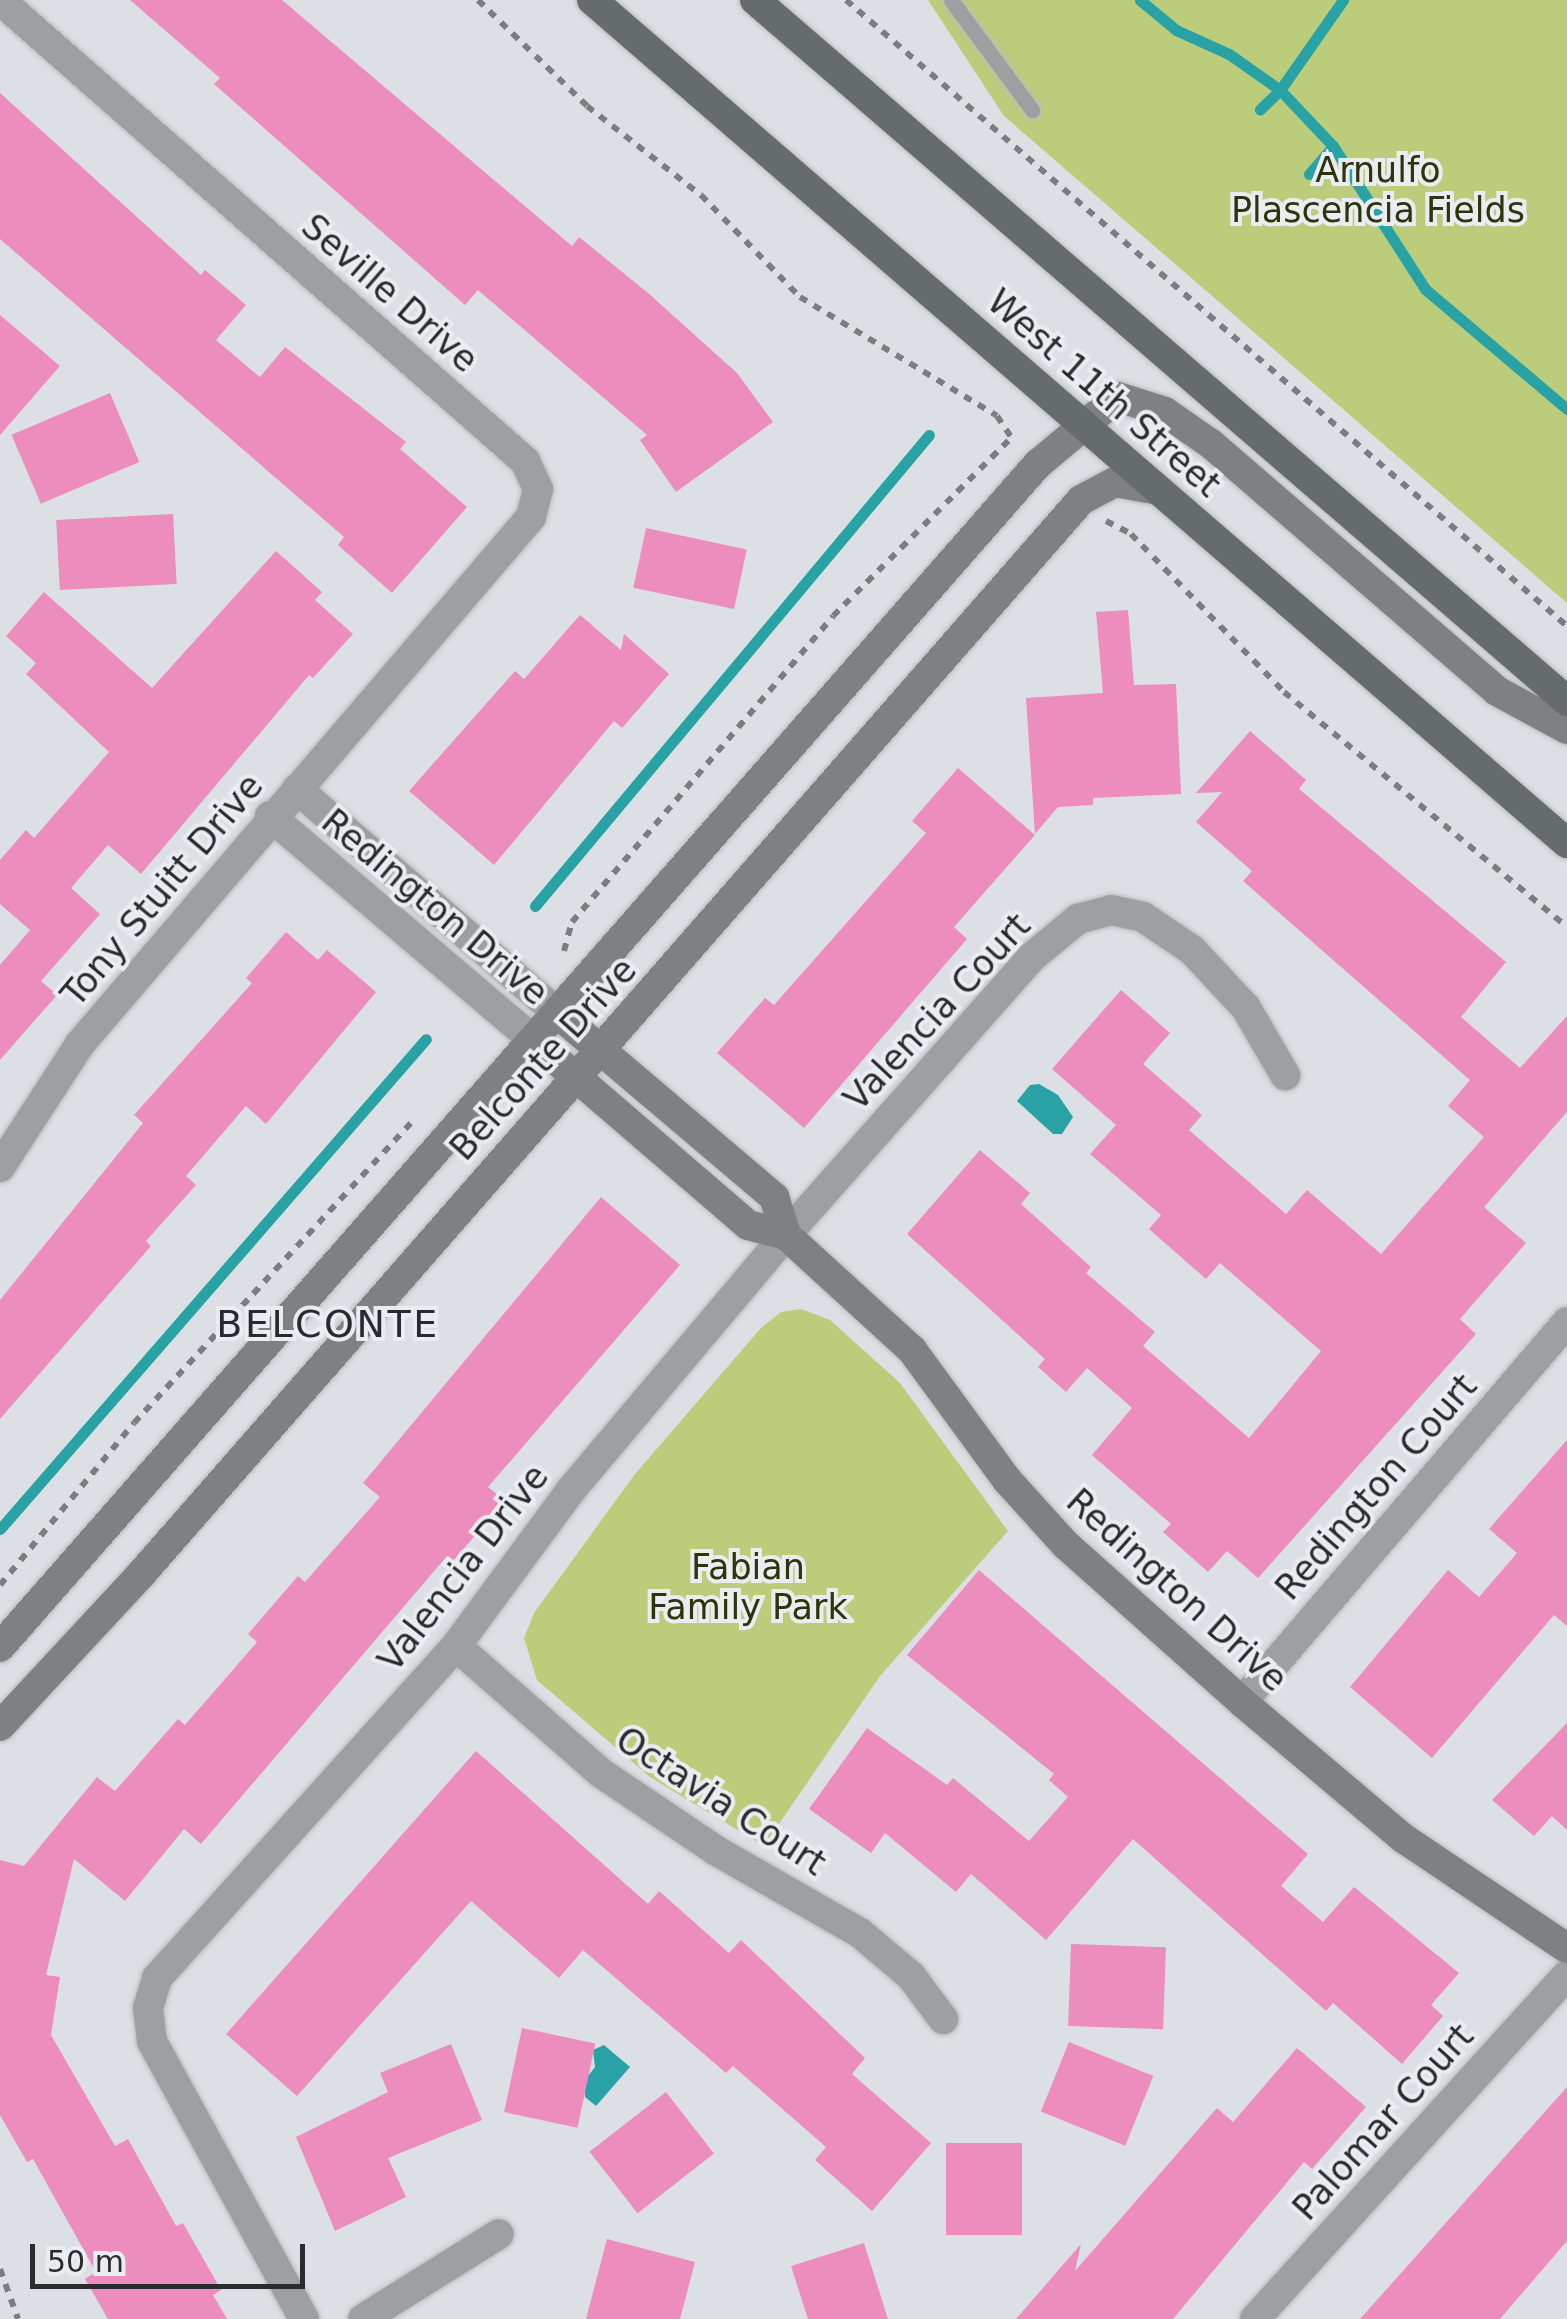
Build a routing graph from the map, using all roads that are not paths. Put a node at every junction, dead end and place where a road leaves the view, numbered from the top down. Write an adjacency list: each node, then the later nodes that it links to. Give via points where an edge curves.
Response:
1 (0, 0): 8 (street, Seville Drive, via 525,461 538,489 530,516)
2 (592, 0): 6 (main road, West 11th Street)
3 (756, 0): 9 (main road, West 11th Street)
4 (951, 0): 5 (lane)
5 (1032, 110)
6 (1083, 424): 7 (main road, West 11th Street); 10 (main road, Belconte Drive, via 1118,397 1165,412 1496,691); 14 (main road, Belconte Drive, via 1038,464)
7 (1158, 490): 13 (main road, West 11th Street); 16 (main road, Belconte Drive, via 1115,482 1081,500)
8 (390, 680): 11 (street, Tony Stuitt Drive)
9 (1567, 701)
10 (1567, 729)
11 (296, 790): 12 (street, Tony Stuitt Drive); 14 (street, Redington Drive)
12 (270, 816): 15 (street, Redington Drive); 19 (street, Tony Stuitt Drive, via 80,1044)
13 (1567, 843)
14 (557, 1012): 15 (main road, Belconte Drive); 16 (main road, Redington Drive)
15 (534, 1041): 18 (main road, Redington Drive); 23 (main road, Belconte Drive)
16 (604, 1046): 18 (main road, Belconte Drive); 20 (main road, Redington Drive, via 774,1197)
17 (1285, 1075): 20 (street, Valencia Court, via 1246,1008 1192,950 1143,917 1112,910 1078,919 1032,956)
18 (575, 1077): 20 (main road, Redington Drive, via 748,1225); 25 (main road, Belconte Drive)
19 (2, 1161)
20 (786, 1235): 22 (street, Valencia Drive, via 572,1490); 24 (main road, Redington Drive, via 912,1350 1007,1480 1066,1545)
21 (1567, 1322): 24 (street, Redington Court)
22 (456, 1646): 28 (street, Octavia Court, via 601,1772 715,1850 860,1933 911,1976); 30 (street, Valencia Drive, via 157,1978 148,2008 152,2042)
23 (0, 1647)
24 (1242, 1702): 26 (main road, Redington Drive, via 1403,1838)
25 (0, 1726)
26 (1567, 1948)
27 (1567, 1975): 32 (street, Palomar Court)
28 (943, 2019)
29 (499, 2234): 31 (street)
30 (304, 2319)
31 (364, 2319)
32 (1256, 2319)

